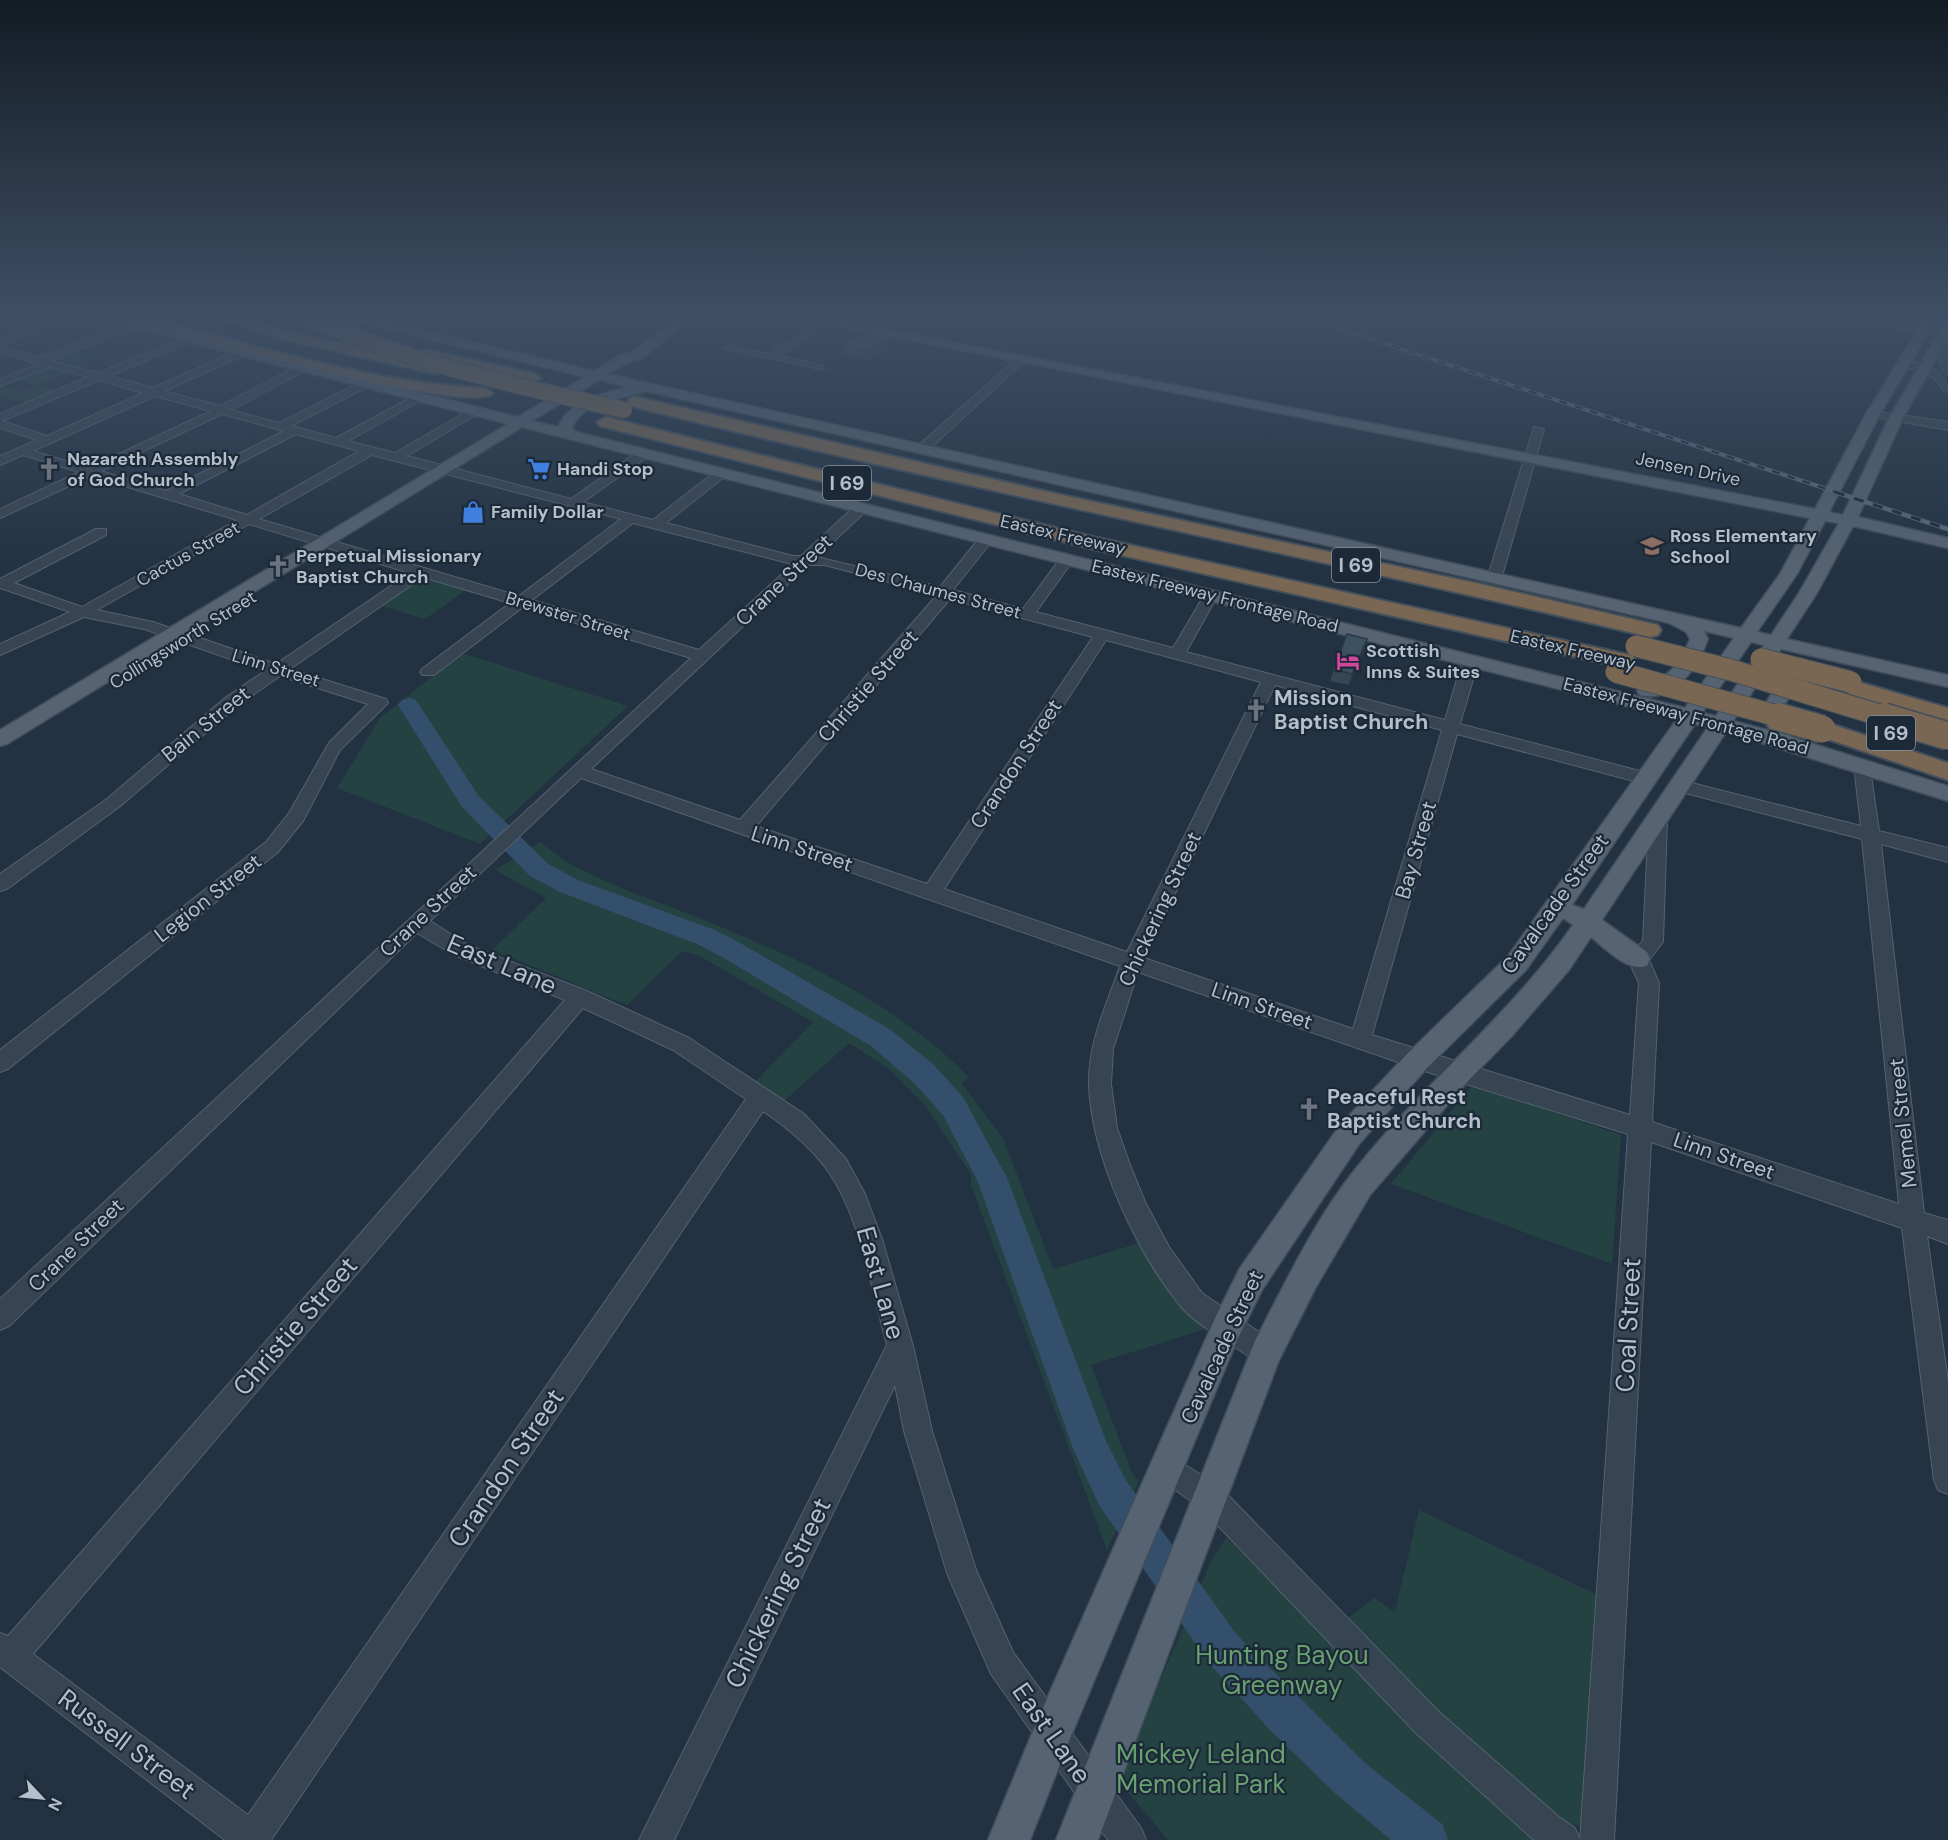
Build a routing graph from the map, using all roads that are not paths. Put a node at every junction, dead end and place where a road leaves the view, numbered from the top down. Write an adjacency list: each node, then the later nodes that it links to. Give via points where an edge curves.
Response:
1 (39, 402): 24 (street)
2 (129, 402): 32 (street)
3 (191, 402): 19 (street, Des Chaumes Street)
4 (235, 402): 19 (street)
5 (334, 402): 29 (street)
6 (411, 402): 33 (street)
7 (433, 402): 21 (main road, Eastex Freeway Frontage Road)
8 (529, 402): 21 (main road)
9 (557, 402): 22 (highway, Eastex Freeway / I 69)
10 (564, 402): 27 (main road, Collingsworth Street)
11 (581, 402): 22 (highway, Eastex Freeway / I 69, bridge)
12 (595, 402): 22 (highway, Eastex Freeway / I 69)
13 (597, 402): 31 (main road, via 566,423 566,431)
14 (710, 402): 20 (main road)
15 (974, 402): 34 (street)
16 (1241, 402): 40 (main road, Jensen Drive)
17 (1880, 402): 23 (main road, Cavalcade Street)
18 (1906, 402): 25 (main road, Cavalcade Street)
19 (219, 410): 29 (street, Des Chaumes Street); 43 (street)
20 (743, 410): 34 (main road); 46 (highway, via 821,433 977,468 1032,484)
21 (473, 412): 27 (main road, Eastex Freeway Frontage Road); 38 (main road, via 491,430); 39 (street)
22 (621, 412): 46 (highway, Eastex Freeway / I 69); 55 (highway, Eastex Freeway / I 69); 84 (highway, I 69)
23 (1873, 414): 25 (street); 50 (main road, Cavalcade Street)
24 (0, 418)
25 (1896, 418): 28 (street); 53 (main road, Cavalcade Street)
26 (0, 424): 32 (street)
27 (525, 425): 31 (main road, Eastex Freeway Frontage Road); 38 (main road, Collingsworth Street)
28 (1948, 426)
29 (289, 428): 33 (street, Des Chaumes Street); 45 (street)
30 (1538, 429): 40 (street)
31 (573, 437): 37 (main road, Eastex Freeway Frontage Road); 38 (main road, via 540,437)
32 (45, 439): 36 (street)
33 (337, 442): 35 (street, Des Chaumes Street)
34 (923, 448): 66 (main road)
35 (371, 450): 39 (street, Des Chaumes Street); 52 (street, Cactus Street)
36 (21, 451): 41 (street); 43 (street, Brewster Street)
37 (643, 454): 44 (main road, Eastex Freeway Frontage Road); 47 (street)
38 (477, 455): 42 (main road, Collingsworth Street)
39 (397, 457): 42 (street, Des Chaumes Street)
40 (1530, 457): 50 (main road, Jensen Drive); 66 (street)
41 (0, 461)
42 (450, 471): 47 (street, Des Chaumes Street); 61 (main road, Collingsworth Street)
43 (90, 474): 45 (street, Brewster Street); 49 (street)
44 (720, 474): 48 (main road, Eastex Freeway Frontage Road); 54 (street); 55 (highway, via 737,470 1002,527)
45 (166, 496): 52 (street, Brewster Street)
46 (1062, 501): 84 (highway, Eastex Freeway / I 69, via 1485,591)
47 (573, 503): 51 (street, Des Chaumes Street)
48 (860, 508): 59 (main road, Eastex Freeway Frontage Road); 63 (street, Crane Street)
49 (0, 514)
50 (1820, 516): 53 (main road, Jensen Drive); 65 (main road, Cavalcade Street)
51 (631, 518): 54 (street, Des Chaumes Street); 71 (street)
52 (246, 521): 61 (street, Brewster Street); 72 (street, Cactus Street)
53 (1848, 521): 56 (main road, Jensen Drive); 67 (main road, Cavalcade Street)
54 (656, 524): 63 (street, Des Chaumes Street)
55 (1034, 529): 84 (highway, Eastex Freeway / I 69)
56 (1901, 531): 58 (main road, Jensen Drive); 60 (main road, Jensen Drive)
57 (101, 532): 68 (street)
58 (1948, 537)
59 (986, 539): 62 (main road, Eastex Freeway Frontage Road); 69 (street, Christie Street)
60 (1948, 543)
61 (328, 545): 64 (street, Brewster Street); 76 (main road, Collingsworth Street)
62 (1067, 559): 70 (main road, Eastex Freeway Frontage Road); 73 (street)
63 (804, 561): 69 (street, Des Chaumes Street, via 825,561); 82 (street, Crane Street)
64 (420, 573): 71 (street, Brewster Street); 85 (street, Bain Street)
65 (1788, 574): 67 (main road); 75 (main road, Cavalcade Street)
66 (1495, 576): 74 (main road)
67 (1814, 582): 78 (main road, Cavalcade Street)
68 (1, 584): 72 (street, Linn Street)
69 (945, 592): 73 (street, Des Chaumes Street); 112 (street, Christie Street, via 943,599)
70 (1211, 595): 81 (street); 83 (main road, Eastex Freeway Frontage Road)
71 (520, 602): 82 (street, Brewster Street); 86 (street)
72 (83, 612): 76 (street, Linn Street, via 138,622); 79 (street, Cactus Street)
73 (1027, 614): 77 (street, Des Chaumes Street)
74 (1667, 615): 75 (main road); 90 (main road, via 1693,628 1699,639 1681,673 1658,690)
75 (1746, 633): 78 (main road); 93 (main road, Cavalcade Street)
76 (179, 636): 85 (street, Linn Street); 99 (main road, Collingsworth Street); 103 (main road, Collingsworth Street)
77 (1101, 636): 81 (street, Des Chaumes Street); 116 (street, Crandon Street)
78 (1777, 640): 80 (main road); 95 (main road, Cavalcade Street)
79 (0, 650)
80 (1842, 654): 88 (main road); 97 (main road, via 1816,656 1799,665 1772,709 1775,723 1783,733)
81 (1177, 655): 87 (street, Des Chaumes Street)
82 (701, 656): 106 (street, Crane Street)
83 (1471, 659): 90 (main road, Eastex Freeway Frontage Road); 96 (street, Bay Street)
84 (1628, 661): 89 (highway, Eastex Freeway / I 69, bridge, via 1761,659); 90 (main road, Eastex Freeway Frontage Road); 93 (main road, Eastex Freeway Frontage Road); 97 (highway, bridge, via 1706,695); 98 (highway, I 69, bridge, via 1731,670); 101 (main road)
85 (277, 670): 91 (street, Linn Street); 115 (street, Bain Street, via 218,712 113,803)
86 (428, 672)
87 (1270, 680): 96 (street, Des Chaumes Street); 121 (street, Chickering Street)
88 (1948, 681)
89 (1849, 684): 92 (highway); 94 (highway, Eastex Freeway / I 69)
90 (1591, 689)
91 (380, 703): 125 (street, Legion Street, via 345,734 323,763 297,819 272,847)
92 (1948, 708)
93 (1689, 715): 95 (main road, Eastex Freeway Frontage Road); 101 (main road, Cavalcade Street)
94 (1948, 716)
95 (1721, 723): 100 (main road, Eastex Freeway Frontage Road); 104 (main road, Cavalcade Street)
96 (1452, 727): 108 (street, Des Chaumes Street); 123 (street, Bay Street)
97 (1824, 732): 100 (main road, Eastex Freeway Frontage Road); 102 (highway, I 69); 105 (main road, Eastex Freeway Frontage Road); 107 (highway)
98 (1948, 736)
99 (0, 739)
100 (1786, 742): 104 (main road, via 1737,741)
101 (1669, 744): 108 (main road, Cavalcade Street)
102 (1948, 750)
103 (0, 753)
104 (1702, 753): 109 (main road, Cavalcade Street)
105 (1863, 766): 110 (main road, Eastex Freeway Frontage Road); 113 (street, Memel Street)
106 (578, 771): 112 (street, Linn Street); 118 (street, Crane Street)
107 (1948, 772)
108 (1645, 778): 117 (main road, Cavalcade Street)
109 (1680, 786): 111 (main road, Cavalcade Street); 113 (street)
110 (1948, 794)
111 (1658, 819): 119 (main road, Cavalcade Street); 120 (street, via 1653,942)
112 (743, 830): 116 (street, Linn Street)
113 (1871, 835): 114 (street); 131 (street, Memel Street)
114 (1948, 855)
115 (0, 884)
116 (932, 892): 121 (street, Linn Street)
117 (1557, 907): 119 (main road); 124 (main road, Cavalcade Street, via 1517,963)
118 (417, 921): 122 (street, East Lane, via 461,950); 133 (street, Crane Street)
119 (1588, 922): 120 (main road); 126 (main road, Cavalcade Street, via 1536,992)
120 (1638, 959): 128 (street, Coal Street, via 1650,983)
121 (1132, 961): 123 (street, Linn Street); 134 (street, Chickering Street, via 1102,1049 1100,1084 1106,1128 1135,1208 1160,1256 1193,1302)
122 (580, 997): 127 (street, East Lane, via 672,1039); 140 (street, Christie Street)
123 (1360, 1040): 124 (street, Linn Street)
124 (1418, 1060): 126 (street, Linn Street); 129 (main road, Cavalcade Street, via 1350,1134)
125 (0, 1063)
126 (1459, 1072): 128 (street, Linn Street); 130 (main road, Cavalcade Street)
127 (760, 1097): 135 (street, East Lane, via 796,1121 838,1166 870,1239); 143 (street, Crandon Street)
128 (1640, 1128): 131 (street, Linn Street); 149 (street, Coal Street)
129 (1326, 1168): 130 (main road); 134 (main road, Cavalcade Street, via 1251,1279)
130 (1359, 1188): 136 (main road, Cavalcade Street, via 1305,1276)
131 (1913, 1221): 132 (street, Linn Street); 138 (street, Memel Street)
132 (1948, 1232)
133 (0, 1317)
134 (1227, 1327): 136 (street, Chickering Street); 137 (main road, Cavalcade Street)
135 (900, 1346): 141 (street, East Lane, via 918,1431 962,1573 1002,1663); 144 (street, Chickering Street)
136 (1266, 1352): 139 (main road, Cavalcade Street)
137 (1167, 1467): 139 (street); 141 (main road, Cavalcade Street)
138 (1948, 1480)
139 (1211, 1498): 142 (main road, Cavalcade Street); 148 (street, via 1428,1723)
140 (5, 1652): 143 (street, Russell Street)
141 (1052, 1732): 142 (street, East Lane); 145 (main road, Cavalcade Street)
142 (1095, 1792): 146 (main road, Cavalcade Street); 147 (street, East Lane)
143 (253, 1839)
144 (656, 1840)
145 (1009, 1840)
146 (1077, 1840)
147 (1129, 1840)
148 (1563, 1840)
149 (1597, 1840)

